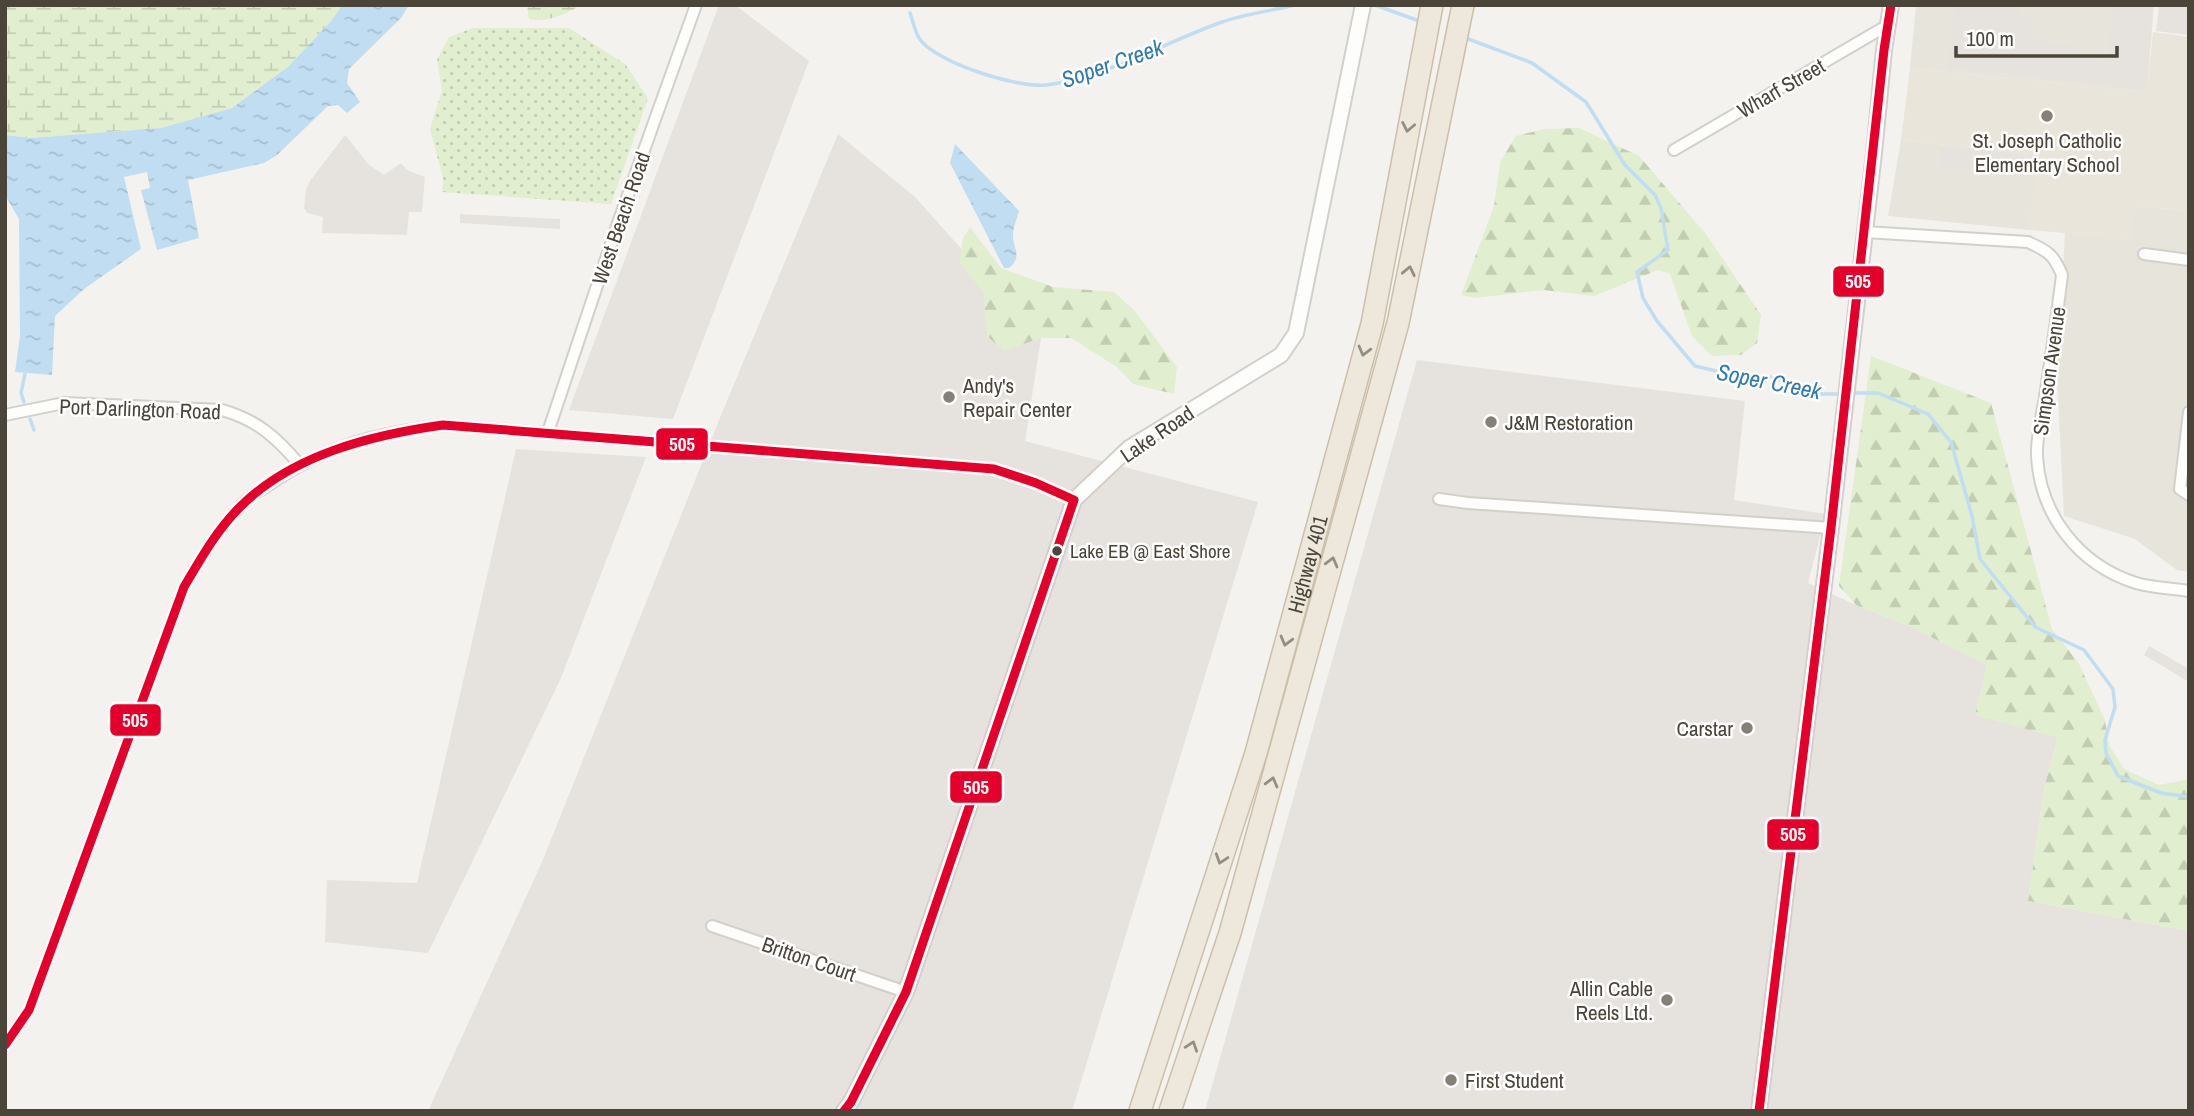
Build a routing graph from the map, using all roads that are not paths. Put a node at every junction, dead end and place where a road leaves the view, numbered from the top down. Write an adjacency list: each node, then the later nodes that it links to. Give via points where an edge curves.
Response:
1 (696, 5): 13 (street, West Beach Road)
2 (1363, 5): 17 (street, Lake Road, via 1296,333 1281,355 1129,448)
3 (1891, 5): 6 (street)
4 (1431, 10): 24 (highway, Highway 401, one-way to 24, via 1372,324 1256,753)
5 (1463, 10): 25 (highway, Highway 401, one-way to 5, via 1230,933 1398,323)
6 (1888, 26): 7 (street, Wharf Street); 8 (street)
7 (1674, 150)
8 (1865, 232): 18 (street); 19 (street, Simpson Avenue, via 2028,242 2056,259 2062,275 2037,453 2046,500 2066,536 2096,564 2138,584)
9 (2144, 254): 10 (street)
10 (2189, 260)
11 (2189, 412): 15 (street, via 2180,489)
12 (5, 415): 14 (street, Port Darlington Road, via 64,403 222,410 242,416 278,439)
13 (548, 432): 14 (street, via 443,425 348,443); 17 (street, via 994,469)
14 (299, 464): 22 (street, via 247,500 209,544 184,587 29,1010)
15 (2189, 495)
16 (1439, 499): 18 (street)
17 (1074, 500): 21 (street, Lake Road)
18 (1831, 528): 26 (street)
19 (2189, 591)
20 (712, 926): 21 (street, Britton Court)
21 (906, 992): 23 (street, Lake Road)
22 (5, 1045)
23 (844, 1111)
24 (1140, 1111)
25 (1170, 1111)
26 (1759, 1111)

